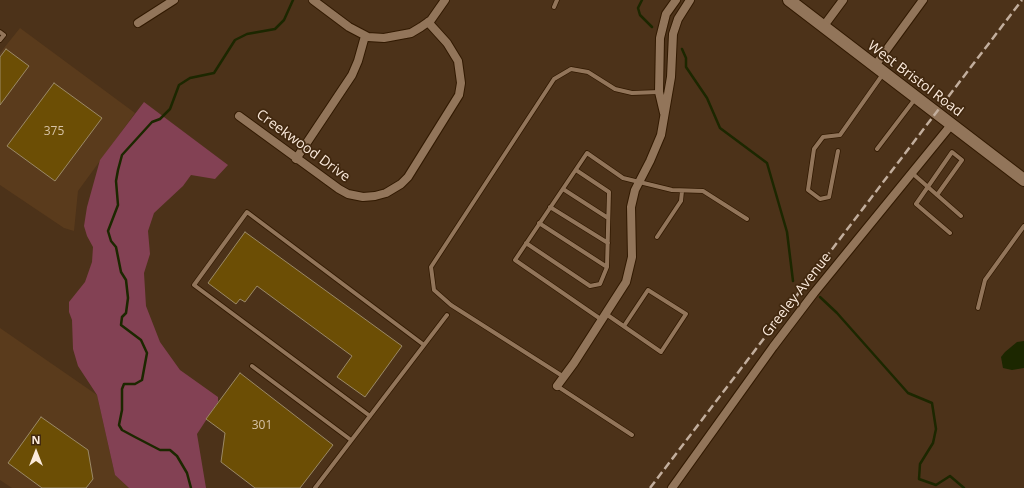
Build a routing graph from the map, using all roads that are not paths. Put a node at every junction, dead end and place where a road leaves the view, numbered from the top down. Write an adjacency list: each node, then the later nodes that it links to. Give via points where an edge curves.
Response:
1 (174, 0): 12 (street)
2 (445, 0): 11 (street)
3 (557, 0): 10 (lane)
4 (676, 0): 18 (street, via 666,14 661,33)
5 (690, 0): 21 (street, via 678,19 673,34 671,77)
6 (789, 0): 13 (main road, West Bristol Road)
7 (843, 0): 13 (street)
8 (923, 0): 17 (street)
9 (318, 1): 15 (street, via 349,27)
10 (554, 7)
11 (428, 22): 15 (street, via 401,36); 25 (street, Creekwood Drive, via 454,54 461,83 456,102 404,180 386,193 355,196 339,189)
12 (138, 23)
13 (823, 27): 17 (main road, West Bristol Road)
14 (0, 32): 16 (lane, via 4,35)
15 (366, 36): 25 (street, via 352,75)
16 (0, 40)
17 (879, 71): 19 (main road, West Bristol Road); 24 (lane, via 840,135 823,137 814,149 808,190 820,200 829,197)
18 (660, 92): 21 (street); 51 (lane, via 632,93 615,90 588,72 571,69 554,79 432,267 434,290 451,305)
19 (916, 99): 22 (main road, West Bristol Road); 23 (lane)
20 (239, 116): 25 (street, Creekwood Drive)
21 (664, 116): 29 (street, via 658,146)
22 (951, 125): 27 (street, Greeley Avenue); 28 (main road, West Bristol Road)
23 (878, 149)
24 (838, 151)
25 (296, 159)
26 (576, 170): 29 (lane, via 587,153 623,178); 31 (lane); 36 (lane, via 609,192)
27 (912, 173): 30 (lane); 57 (street, Greeley Avenue, via 814,293)
28 (1024, 180)
29 (638, 182): 32 (lane); 47 (street, via 631,207 630,267 623,288)
30 (928, 187): 33 (lane); 33 (lane, via 952,152 962,160); 40 (lane, via 916,204)
31 (563, 189): 34 (lane); 36 (lane)
32 (682, 190): 37 (lane, via 703,191); 41 (lane, via 681,201)
33 (937, 195): 35 (lane)
34 (550, 207): 38 (lane); 43 (lane)
35 (961, 216)
36 (608, 218): 43 (lane)
37 (747, 219)
38 (539, 223): 42 (lane); 44 (lane)
39 (1024, 226): 45 (lane, via 985,280)
40 (950, 233)
41 (657, 237)
42 (526, 243): 44 (lane, via 590,286 600,284); 47 (lane, via 515,260)
43 (608, 243): 44 (lane)
44 (607, 267)
45 (978, 308)
46 (447, 315): 49 (lane)
47 (604, 317): 48 (lane); 51 (street)
48 (624, 326): 48 (lane, via 661,352 686,314 648,290)
49 (424, 345): 53 (lane); 53 (lane, via 247,212 194,285)
50 (252, 366): 55 (lane)
51 (564, 377): 52 (street)
52 (557, 386): 54 (lane)
53 (370, 416): 55 (lane)
54 (632, 436)
55 (351, 440): 56 (lane)
56 (315, 488)
57 (672, 488)

